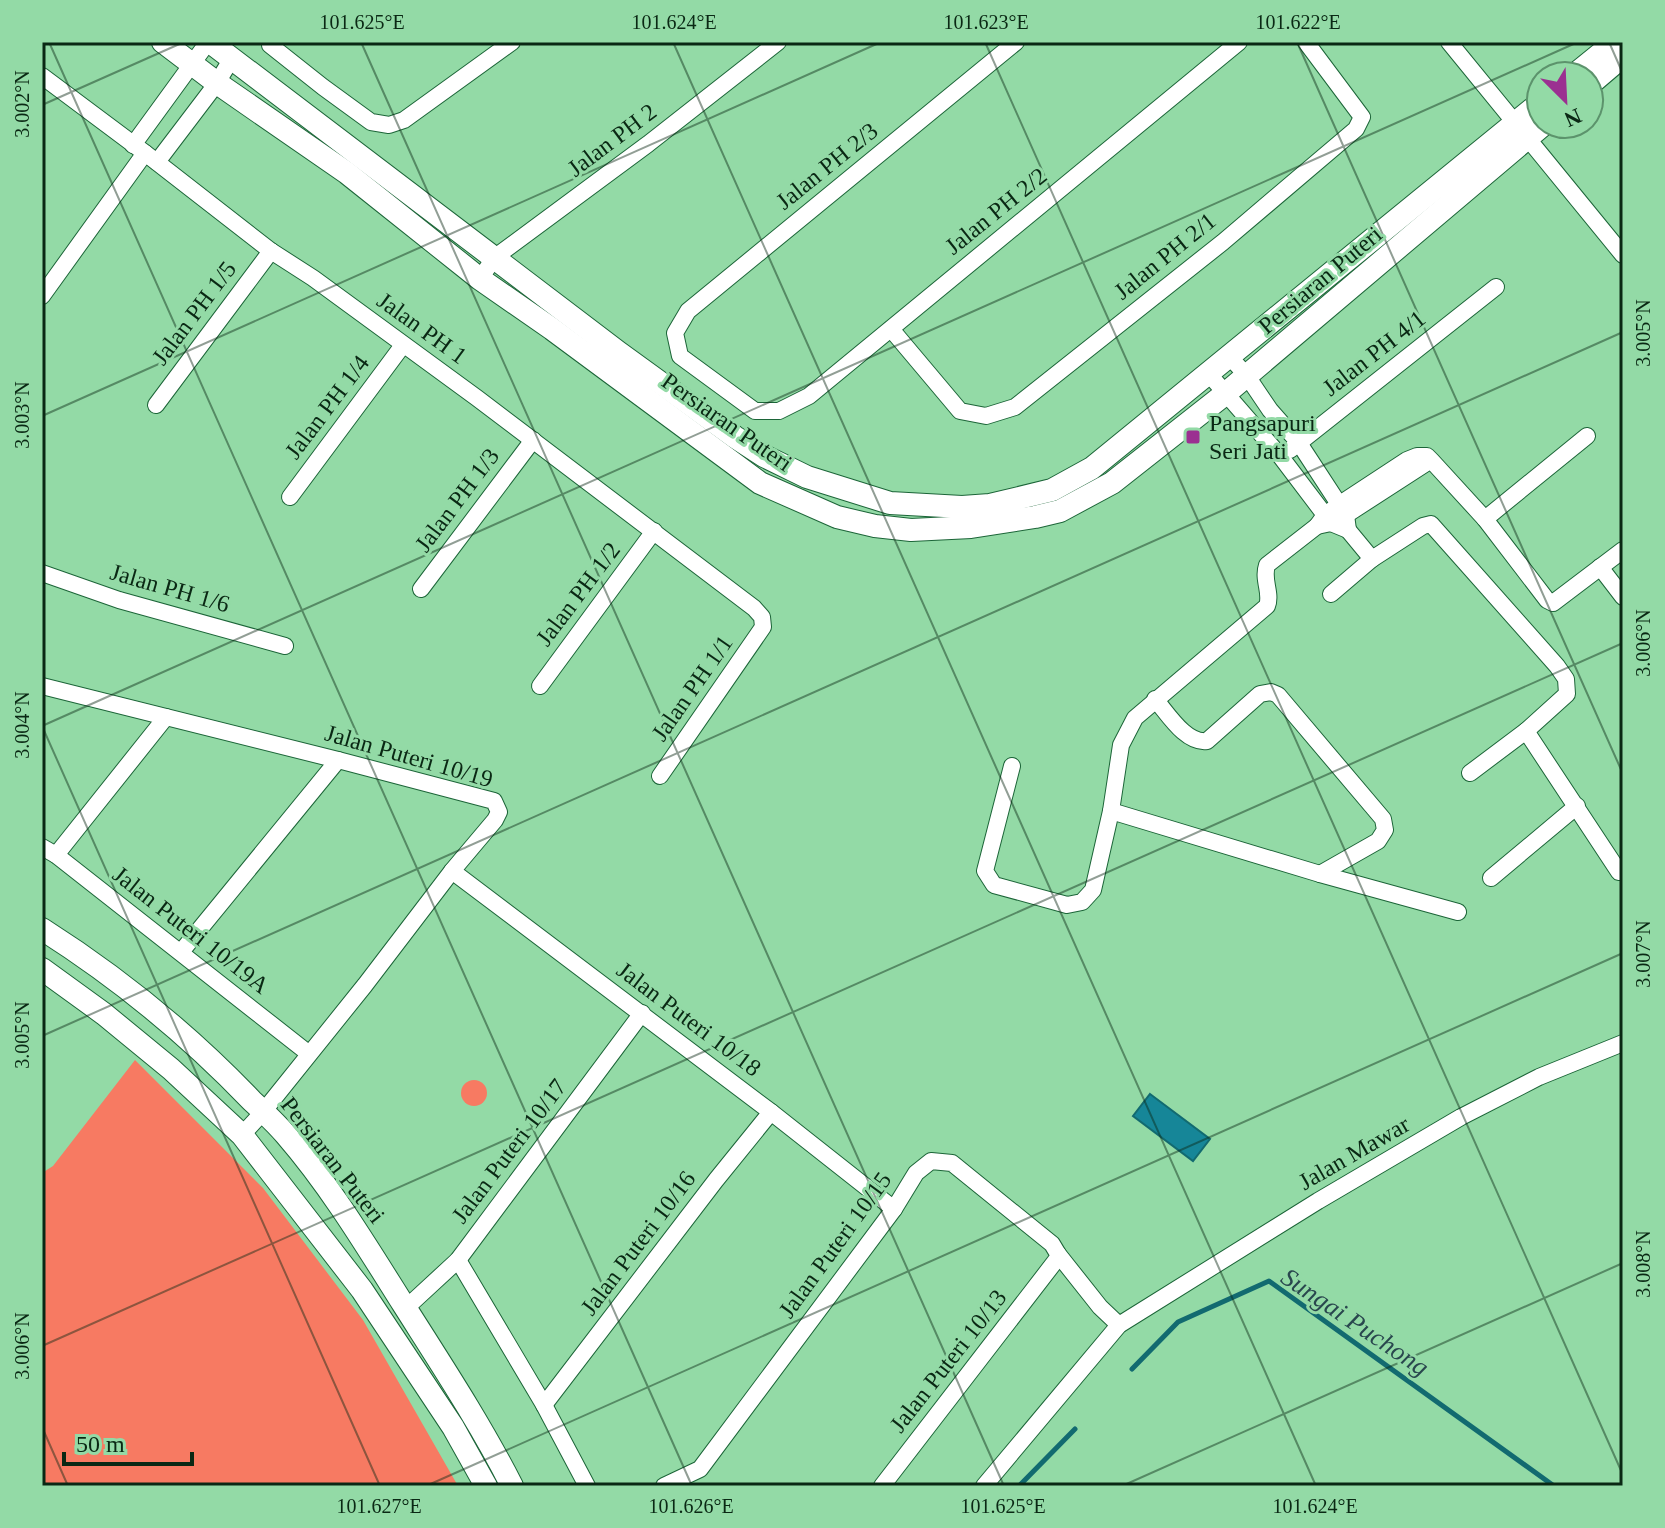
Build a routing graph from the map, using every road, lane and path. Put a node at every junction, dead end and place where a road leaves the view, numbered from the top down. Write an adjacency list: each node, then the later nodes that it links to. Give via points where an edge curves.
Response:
1 (163, 42): 14 (main road, Persiaran Puteri)
2 (209, 42): 12 (main road, Persiaran Puteri); 14 (street)
3 (270, 42): 4 (street, via 371,122 389,125 404,120)
4 (512, 42)
5 (778, 42): 25 (street, Jalan PH 2)
6 (1016, 42): 36 (street, Jalan PH 2/3, via 688,311 675,333 680,356 755,411)
7 (1239, 42): 29 (street, Jalan PH 2/2)
8 (1306, 42): 29 (street, Jalan PH 2/1, via 1362,117 1356,129 1015,407 986,416 960,411)
9 (1449, 42): 18 (street)
10 (1615, 42): 13 (main road)
11 (1623, 56): 15 (main road)
12 (232, 58): 17 (street); 25 (main road, Persiaran Puteri)
13 (1593, 60)
14 (193, 65): 17 (main road, Persiaran Puteri); 22 (street)
15 (1605, 71)
16 (42, 76): 22 (street, Jalan PH 1)
17 (217, 83): 22 (street); 26 (main road, Persiaran Puteri, via 347,173)
18 (1525, 126)
19 (1525, 131): 31 (main road, Persiaran Puteri)
20 (1525, 132): 33 (main road, Persiaran Puteri)
21 (1536, 140): 24 (street)
22 (145, 153): 23 (street, Jalan PH 1); 28 (street)
23 (271, 251): 30 (street, Jalan PH 1); 35 (street, Jalan PH 1/5)
24 (1623, 255)
25 (494, 258): 26 (street, Jalan PH 2); 32 (main road, Persiaran Puteri, via 764,456 807,477 890,503 990,505 1052,490 1092,468)
26 (480, 279): 34 (main road, Persiaran Puteri, via 760,483 837,517 875,526 971,527 1060,511 1112,483)
27 (1496, 287): 39 (street, Jalan PH 4/1)
28 (42, 296)
29 (891, 329): 36 (street, Jalan PH 2/2, via 809,396)
30 (403, 345): 38 (street, Jalan PH 1); 41 (street, Jalan PH 1/4)
31 (1229, 356): 32 (main road, Persiaran Puteri); 33 (street)
32 (1208, 373): 34 (street)
33 (1247, 376): 34 (main road, Persiaran Puteri); 39 (street)
34 (1225, 394): 40 (street)
35 (156, 405)
36 (779, 411)
37 (1587, 436): 43 (street)
38 (533, 440): 45 (street, Jalan PH 1); 50 (street, Jalan PH 1/3)
39 (1299, 443): 40 (street, Jalan PH 4/1); 42 (street)
40 (1281, 457): 44 (street)
41 (290, 497)
42 (1345, 516): 43 (street, via 1407,460 1427,456); 44 (street); 44 (street); 47 (street)
43 (1485, 519): 48 (street, via 1553,603)
44 (1324, 521): 57 (street, via 1267,565 1267,606)
45 (654, 531): 53 (street, Jalan PH 1, via 754,608); 56 (street, Jalan PH 1/2)
46 (1623, 550): 48 (street)
47 (1372, 559): 51 (street); 59 (street, via 1431,524 1526,630 1566,679 1567,694)
48 (1600, 567): 52 (street)
49 (42, 573): 54 (street, Jalan PH 1/6)
50 (421, 589)
51 (1331, 594)
52 (1623, 597)
53 (763, 627): 63 (street, Jalan PH 1/1)
54 (285, 646)
55 (42, 686): 58 (street, Jalan Puteri 10/19)
56 (540, 686)
57 (1155, 699): 65 (street, via 1135,718 1121,745); 69 (street, via 1200,742 1260,694 1278,695 1383,819 1385,830 1378,841)
58 (166, 717): 60 (street, Jalan Puteri 10/19); 66 (street)
59 (1526, 731): 62 (street); 64 (street)
60 (338, 760): 67 (street, Jalan Puteri 10/19, via 494,801 499,812 495,820); 73 (street)
61 (1012, 766): 65 (street, via 985,871 994,885 1067,905 1082,902 1093,890)
62 (1470, 773)
63 (660, 776)
64 (1577, 806): 68 (street); 70 (street)
65 (1111, 811): 69 (street)
66 (49, 851): 73 (street, Jalan Puteri 10/19A)
67 (452, 871): 75 (street, Jalan Puteri 10/18); 77 (street, Jalan Puteri 10/19)
68 (1619, 872)
69 (1320, 874): 71 (street)
70 (1491, 878)
71 (1458, 912)
72 (42, 929): 78 (main road, Persiaran Puteri, via 180,1031)
73 (181, 952): 77 (street, Jalan Puteri 10/19A)
74 (42, 969): 80 (main road, via 171,1069)
75 (642, 1013): 79 (street, Jalan Puteri 10/18); 82 (street, Jalan Puteri 10/17)
76 (1623, 1043): 85 (street, Jalan Mawar, via 1461,1117)
77 (308, 1053): 78 (street, Jalan Puteri 10/19)
78 (263, 1112): 80 (street, Jalan Puteri 10/19); 84 (main road, Persiaran Puteri, via 329,1191)
79 (771, 1112): 81 (street, Jalan Puteri 10/18); 86 (street, Jalan Puteri 10/16)
80 (242, 1135): 87 (main road, via 362,1290)
81 (894, 1209): 83 (street, Jalan Puteri 10/15, via 916,1173 931,1161 952,1163 1052,1244); 90 (street, Jalan Puteri 10/15, via 700,1469)
82 (458, 1260): 84 (street, Jalan Puteri 10/17); 86 (street)
83 (1055, 1260): 85 (street); 91 (street, Jalan Puteri 10/13)
84 (406, 1308): 88 (main road, Persiaran Puteri)
85 (1119, 1325): 92 (street, Jalan Mawar)
86 (544, 1405): 89 (street)
87 (486, 1486)
88 (512, 1486)
89 (587, 1486)
90 (664, 1486)
91 (882, 1486)
92 (984, 1486)

